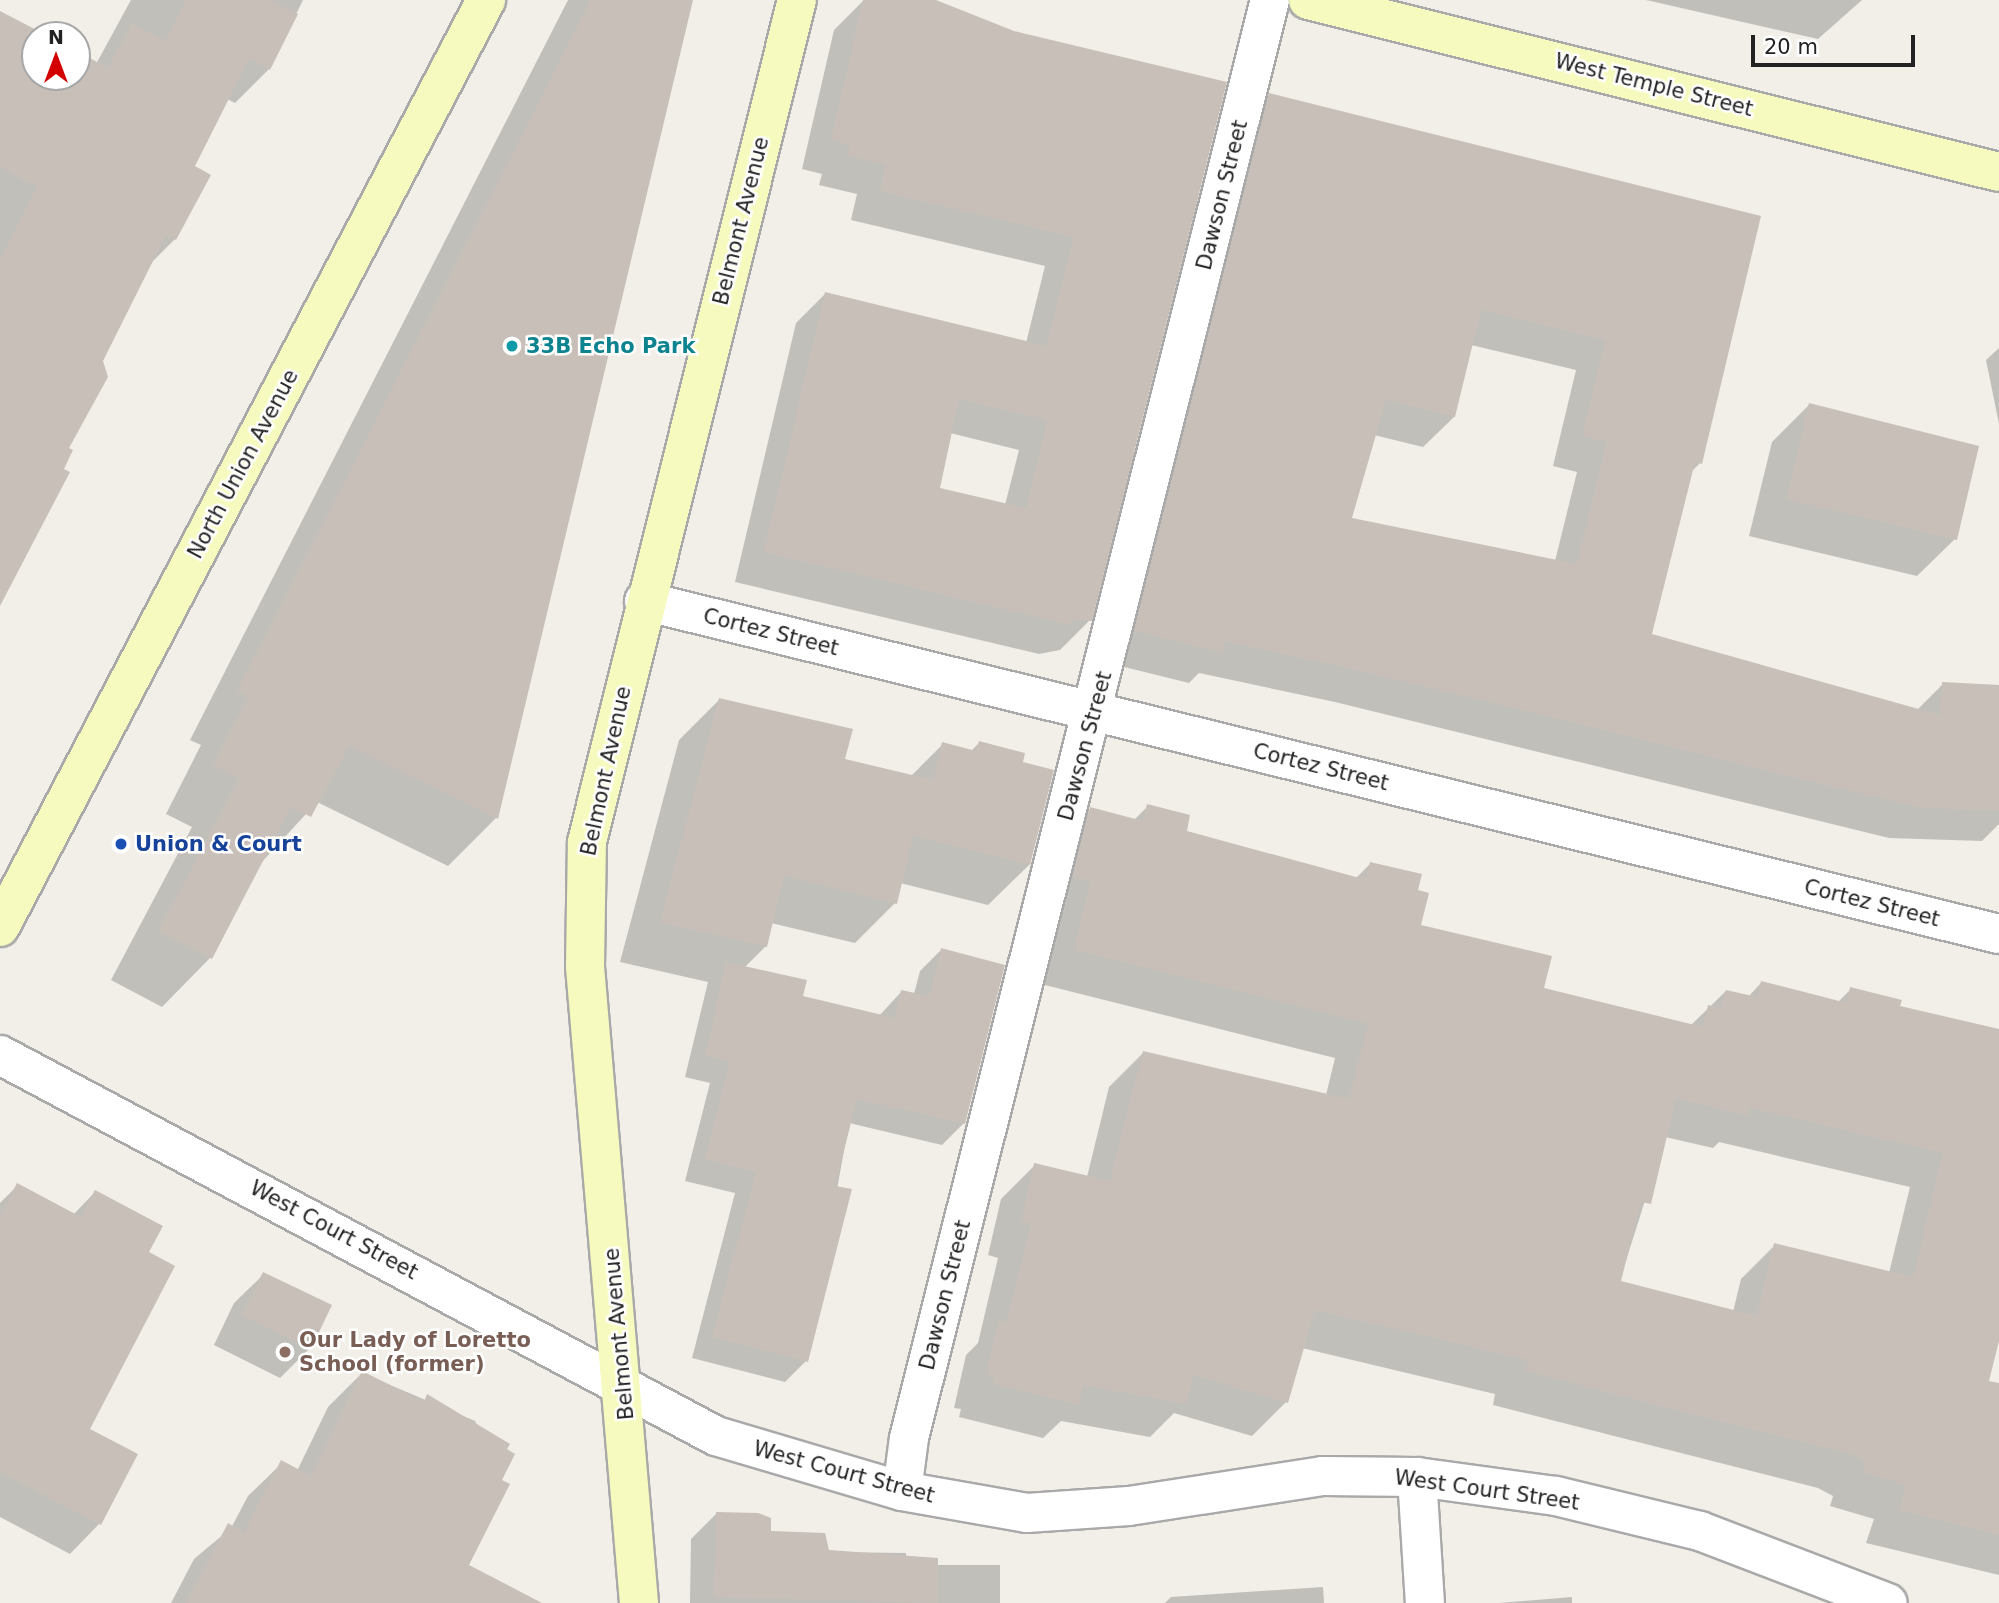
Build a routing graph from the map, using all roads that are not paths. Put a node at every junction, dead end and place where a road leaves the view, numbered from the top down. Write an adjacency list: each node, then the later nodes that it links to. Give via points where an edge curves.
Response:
1 (486, 0): 8 (street, North Union Avenue)
2 (797, 0): 6 (street, Belmont Avenue)
3 (1270, 0): 7 (street, Dawson Street)
4 (1308, 0): 5 (street, West Temple Street)
5 (1999, 172)
6 (644, 601): 7 (street, Cortez Street); 11 (street, Belmont Avenue, via 587,842 585,966)
7 (1093, 711): 9 (street, Cortez Street); 13 (street, Dawson Street, via 909,1438)
8 (0, 927)
9 (1999, 934)
10 (0, 1055): 11 (street, West Court Street)
11 (624, 1382): 13 (street, West Court Street, via 716,1436); 14 (street, Belmont Avenue)
12 (1417, 1477): 13 (street, West Court Street, via 1323,1476 1129,1506 1027,1513); 15 (street); 16 (street, West Court Street, via 1556,1496 1700,1531)
13 (902, 1492)
14 (639, 1603)
15 (1425, 1603)
16 (1888, 1603)

